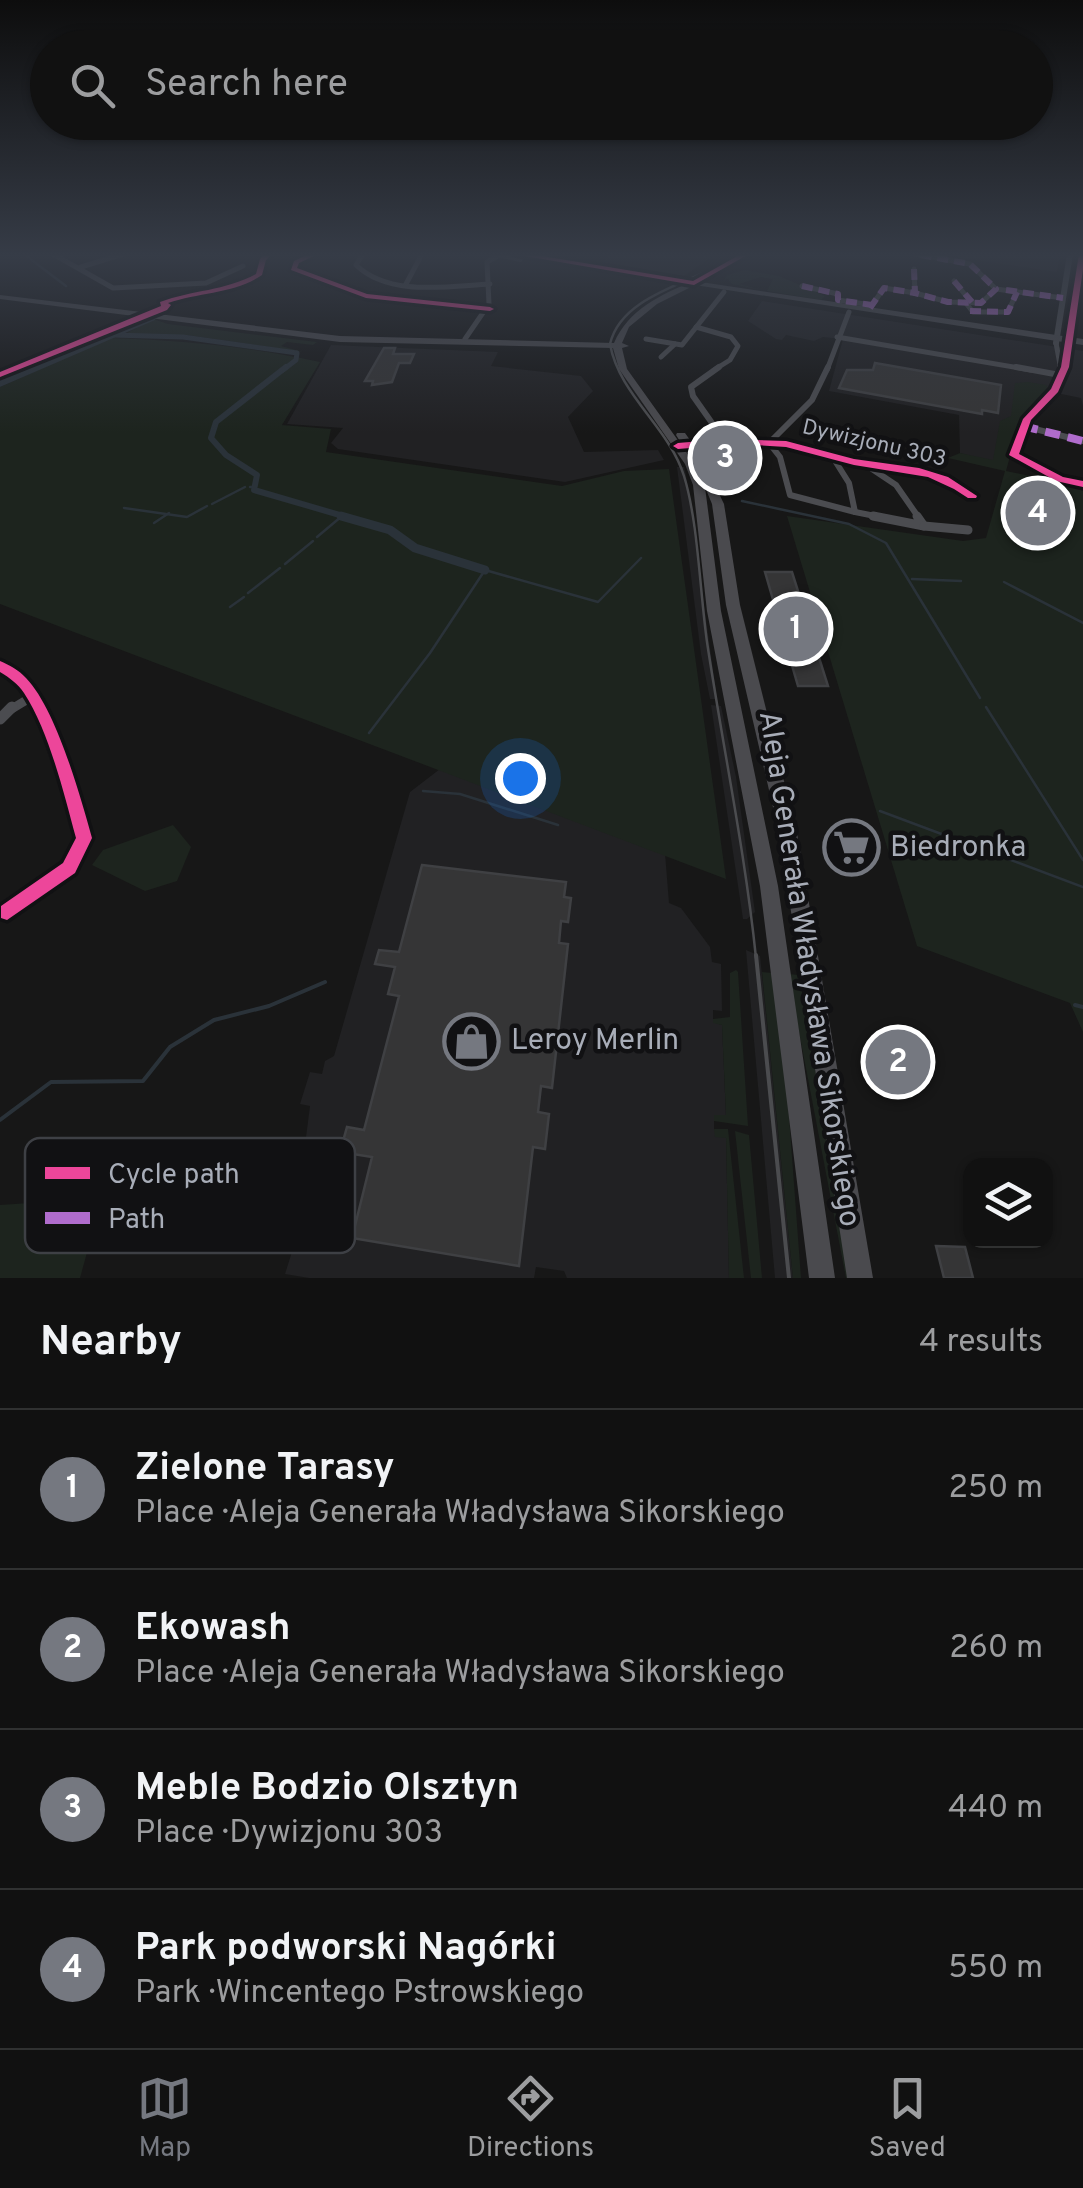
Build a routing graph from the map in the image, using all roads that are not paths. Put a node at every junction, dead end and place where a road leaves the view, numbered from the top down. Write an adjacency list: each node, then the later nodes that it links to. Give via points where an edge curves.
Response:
1 (159, 314): 10 (main road)
2 (486, 314): 13 (street)
3 (637, 314): 18 (main road)
4 (651, 314): 18 (main road)
5 (707, 314): 12 (street)
6 (847, 314): 14 (street)
7 (890, 314): 16 (main road)
8 (1061, 314): 16 (street)
9 (1074, 314): 11 (street)
10 (175, 316): 13 (main road, via 313,331); 18 (main road, via 352,340)
11 (1071, 326): 17 (street); 19 (street)
12 (696, 327): 20 (street, via 682,345); 25 (street, via 731,337 738,346 733,359 692,387)
13 (467, 336): 18 (main road)
14 (837, 337): 22 (street); 29 (street, via 816,394)
15 (646, 339): 20 (street)
16 (1057, 341): 19 (main road); 22 (street)
17 (1083, 342): 19 (main road)
18 (620, 343): 30 (main road, Aleja Generała Władysława Sikorskiego)
19 (1069, 343): 22 (street)
20 (675, 344): 21 (street)
21 (661, 357)
22 (1060, 374): 23 (street, via 1055,390)
23 (1023, 426): 24 (street); 26 (street)
24 (1038, 430): 26 (street); 27 (street)
25 (724, 440): 28 (street, Dywizjonu 303); 29 (street, Dywizjonu 303)
26 (1018, 441): 33 (street, via 1014,455 1029,466)
27 (1083, 441)
28 (703, 442): 30 (street)
29 (768, 442): 31 (street, Dywizjonu 303); 35 (street, Dywizjonu 303, via 790,495)
30 (683, 445): 42 (main road, Aleja Generała Władysława Sikorskiego, via 699,485 714,611 749,772); 43 (main road, Aleja Generała Władysława Sikorskiego, via 718,504 733,606 788,833)
31 (832, 455): 32 (street, Dywizjonu 303); 35 (street, Dywizjonu 303, via 849,483)
32 (864, 464): 34 (street, Dywizjonu 303, via 920,470); 36 (street, Dywizjonu 303, via 896,484)
33 (1083, 484)
34 (972, 496)
35 (855, 512): 36 (street, Dywizjonu 303)
36 (924, 526): 37 (street, Dywizjonu 303)
37 (968, 530)
38 (0, 666): 39 (street)
39 (32, 696): 40 (street); 41 (street, via 84,838 69,868)
40 (0, 719)
41 (7, 912)
42 (822, 1278)
43 (860, 1278)

